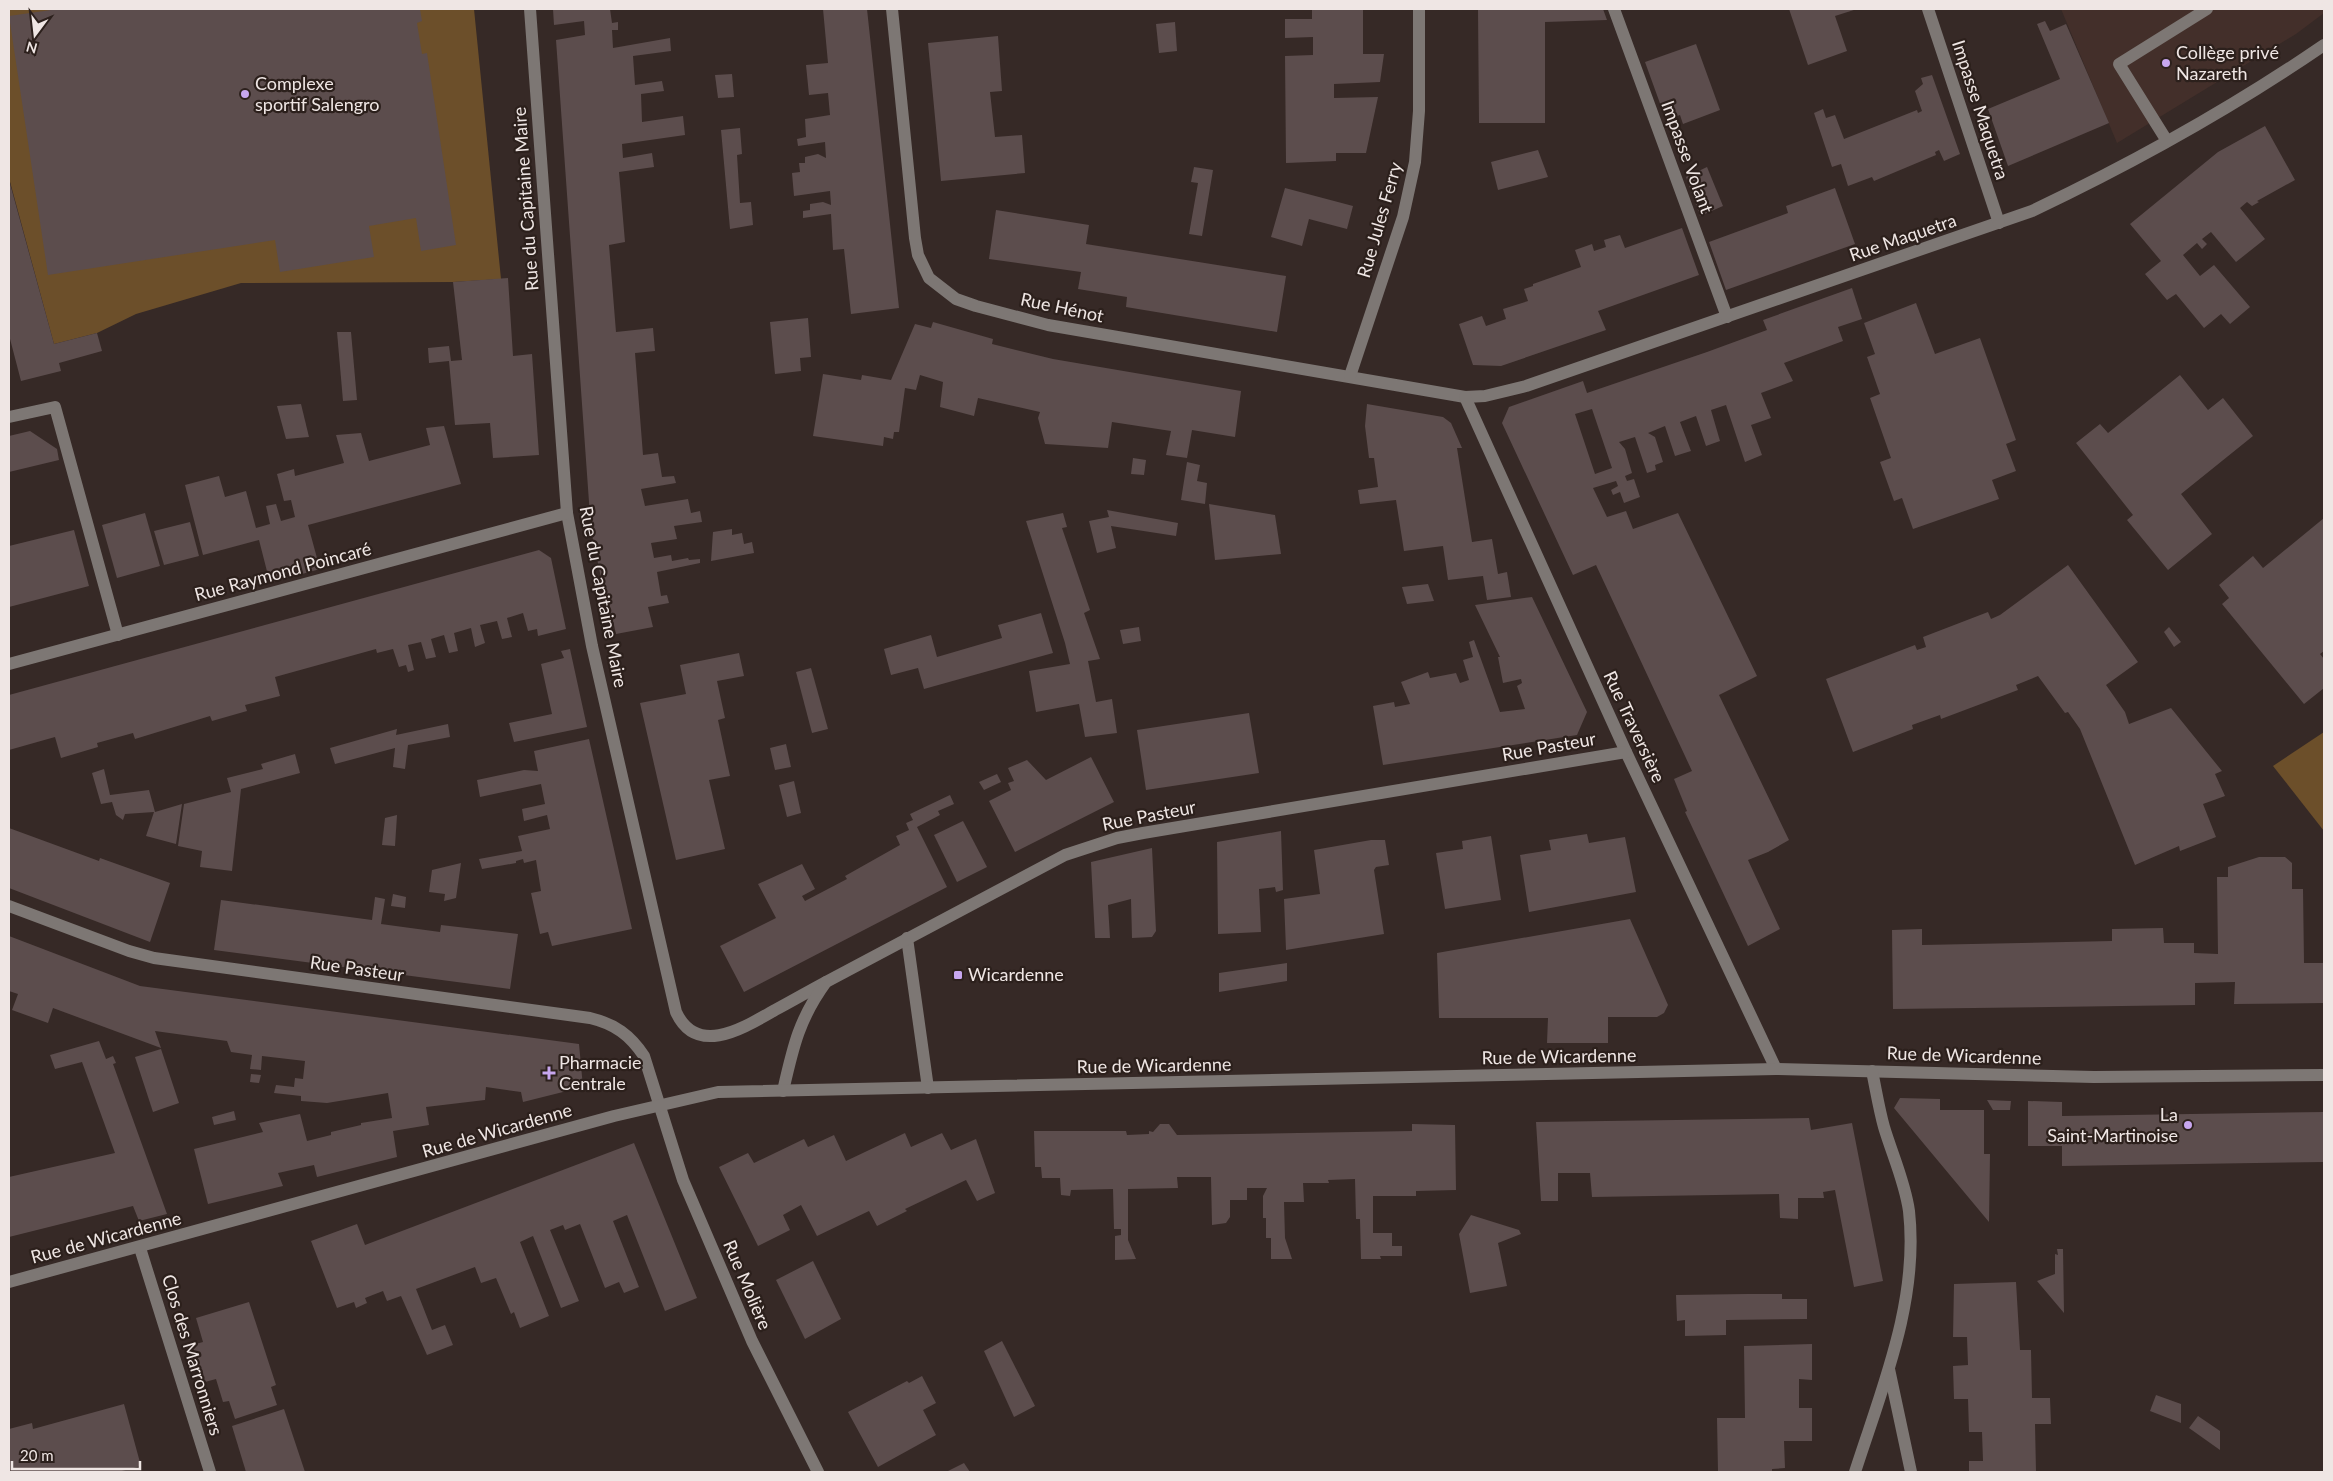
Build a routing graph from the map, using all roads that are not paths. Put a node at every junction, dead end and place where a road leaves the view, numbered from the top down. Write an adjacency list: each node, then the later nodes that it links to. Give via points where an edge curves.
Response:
1 (530, 9): 14 (street, Rue du Capitaine Maire)
2 (892, 9): 11 (street, Rue Hénot, via 918,255 929,278 940,288 956,299 1048,325)
3 (1419, 9): 11 (street, Rue Jules Ferry, via 1419,111 1415,162 1402,217)
4 (1614, 9): 10 (street, Impasse Volant)
5 (1928, 9): 9 (street, Impasse Maquetra)
6 (2206, 9): 8 (street, via 2118,64)
7 (2324, 45): 8 (street, Rue Maquetra, via 2261,87)
8 (2167, 141): 9 (street, Rue Maquetra, via 2083,188)
9 (1999, 223): 10 (street, Rue Maquetra)
10 (1727, 318): 12 (street, Rue Maquetra, via 1526,386)
11 (1350, 376): 12 (street, Rue Hénot)
12 (1466, 397): 17 (street, Rue Traversière)
13 (9, 417): 15 (street, via 56,407)
14 (567, 513): 15 (street, Rue Raymond Poincaré); 20 (street, Rue du Capitaine Maire, via 594,656 680,1020 684,1026 700,1034 732,1033)
15 (118, 634): 16 (street, Rue Raymond Poincaré)
16 (9, 664)
17 (1626, 752): 19 (street, Rue Pasteur, via 1117,838 1065,855); 21 (street, Rue Traversière)
18 (9, 906): 26 (street, Rue Pasteur, via 154,958 605,1022 633,1040 644,1056)
19 (907, 938): 20 (street, Rue Pasteur); 24 (street)
20 (826, 982): 25 (street, Rue Pasteur, via 805,1012)
21 (1776, 1069): 22 (street, Rue de Wicardenne); 24 (street, Rue de Wicardenne)
22 (1872, 1071): 23 (street, Rue de Wicardenne, via 2094,1077); 29 (street, via 1884,1126 1906,1198 1910,1228 1908,1284)
23 (2324, 1075)
24 (928, 1088): 25 (street, Rue de Wicardenne)
25 (783, 1091): 26 (street, Rue de Wicardenne, via 718,1092)
26 (661, 1104): 27 (street, Rue de Wicardenne); 31 (street, Rue Molière, via 687,1189 752,1341)
27 (140, 1248): 28 (street, Rue de Wicardenne); 30 (street, Clos des Marronniers)
28 (9, 1282)
29 (1889, 1366): 32 (street); 33 (street)
30 (210, 1472)
31 (818, 1472)
32 (1855, 1472)
33 (1911, 1472)

